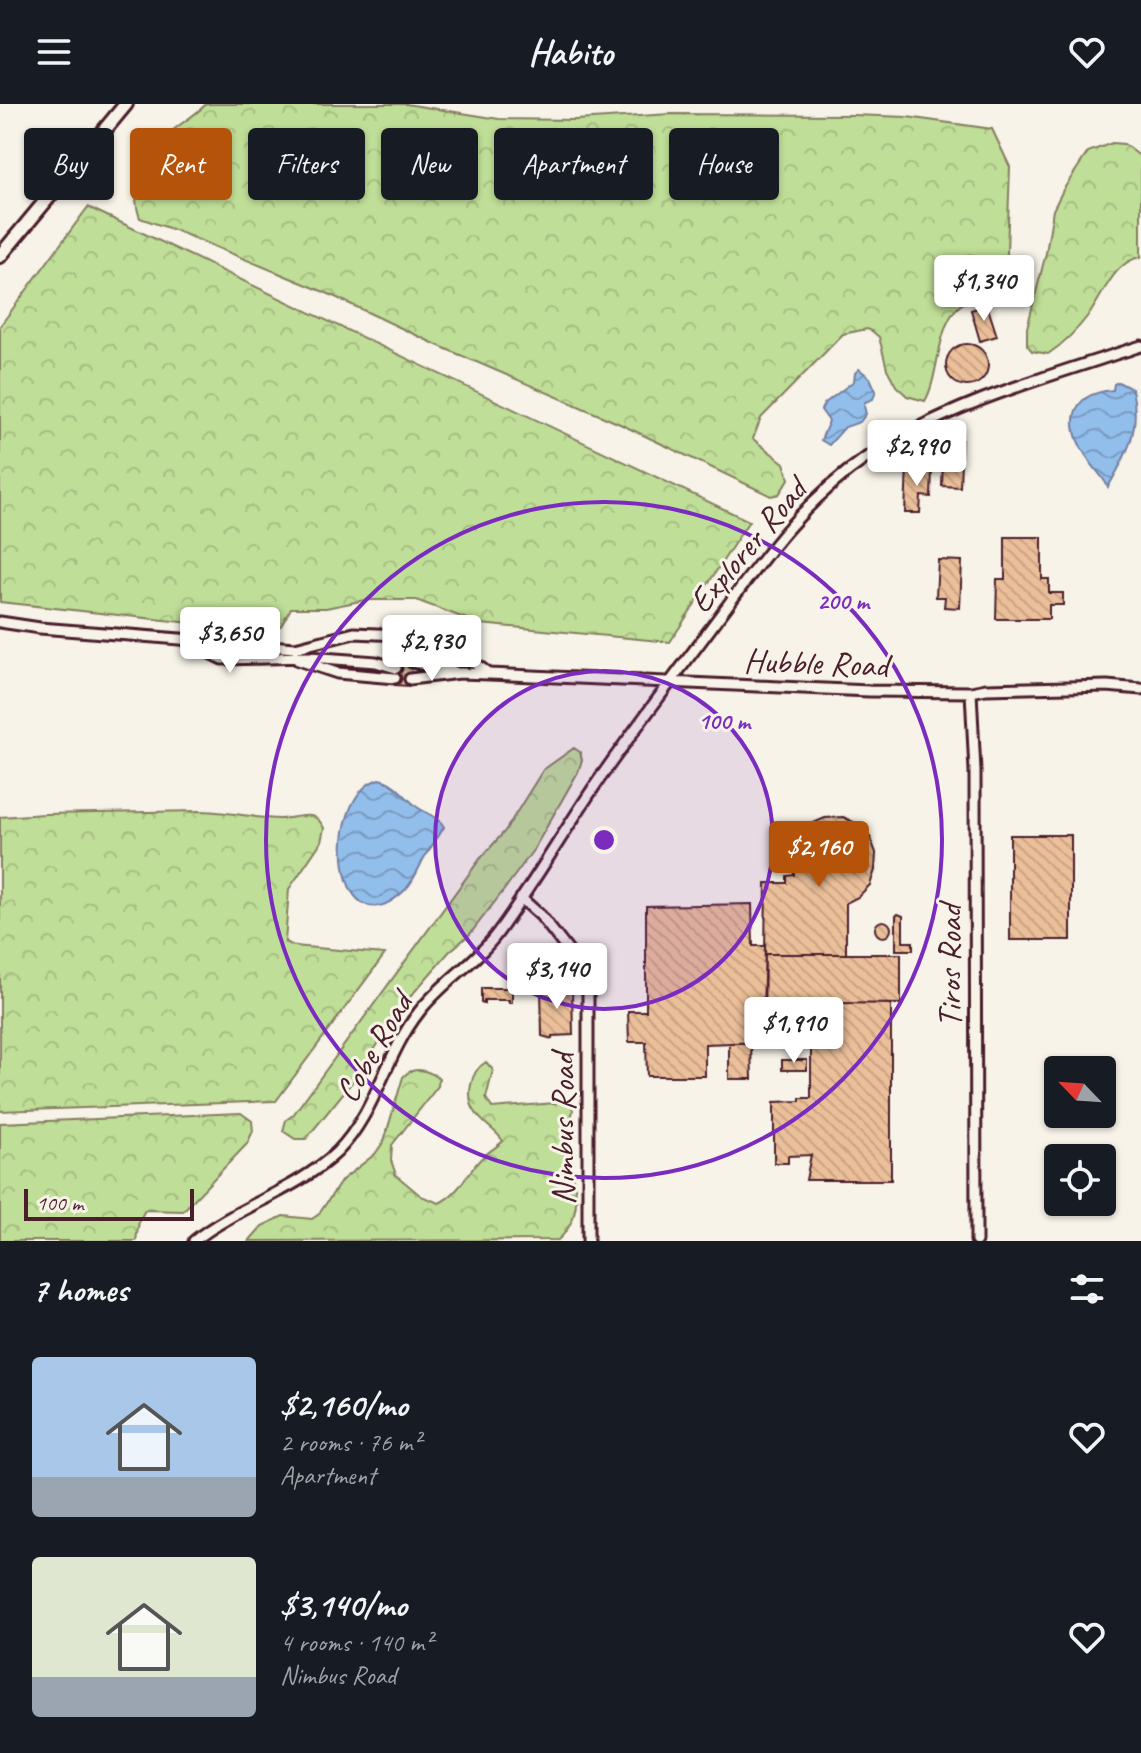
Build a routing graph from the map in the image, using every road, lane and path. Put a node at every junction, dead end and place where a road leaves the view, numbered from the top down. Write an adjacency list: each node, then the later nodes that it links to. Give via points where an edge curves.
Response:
1 (126, 104): 2 (main road)
2 (0, 256)
3 (1141, 346): 9 (street, Explorer Road, via 940,418 836,480 785,531)
4 (0, 622): 5 (street)
5 (183, 639): 6 (street, via 222,659); 8 (street, via 295,648 354,633 400,635 449,645)
6 (291, 658): 6 (street, via 337,673 396,669 376,662)
7 (460, 673): 7 (street, Hubble Road, via 411,670 443,669); 8 (street, Hubble Road)
8 (489, 674): 9 (street, Hubble Road)
9 (671, 683): 11 (street, Hubble Road); 12 (street, Cobe Road)
10 (1141, 689): 11 (street, Hubble Road)
11 (971, 692): 15 (street, Tiros Road)
12 (521, 898): 13 (street, Cobe Road, via 484,952 417,1014 365,1114 337,1151); 14 (street, Nimbus Road, via 586,974)
13 (194, 1241)
14 (588, 1241)
15 (976, 1241)

